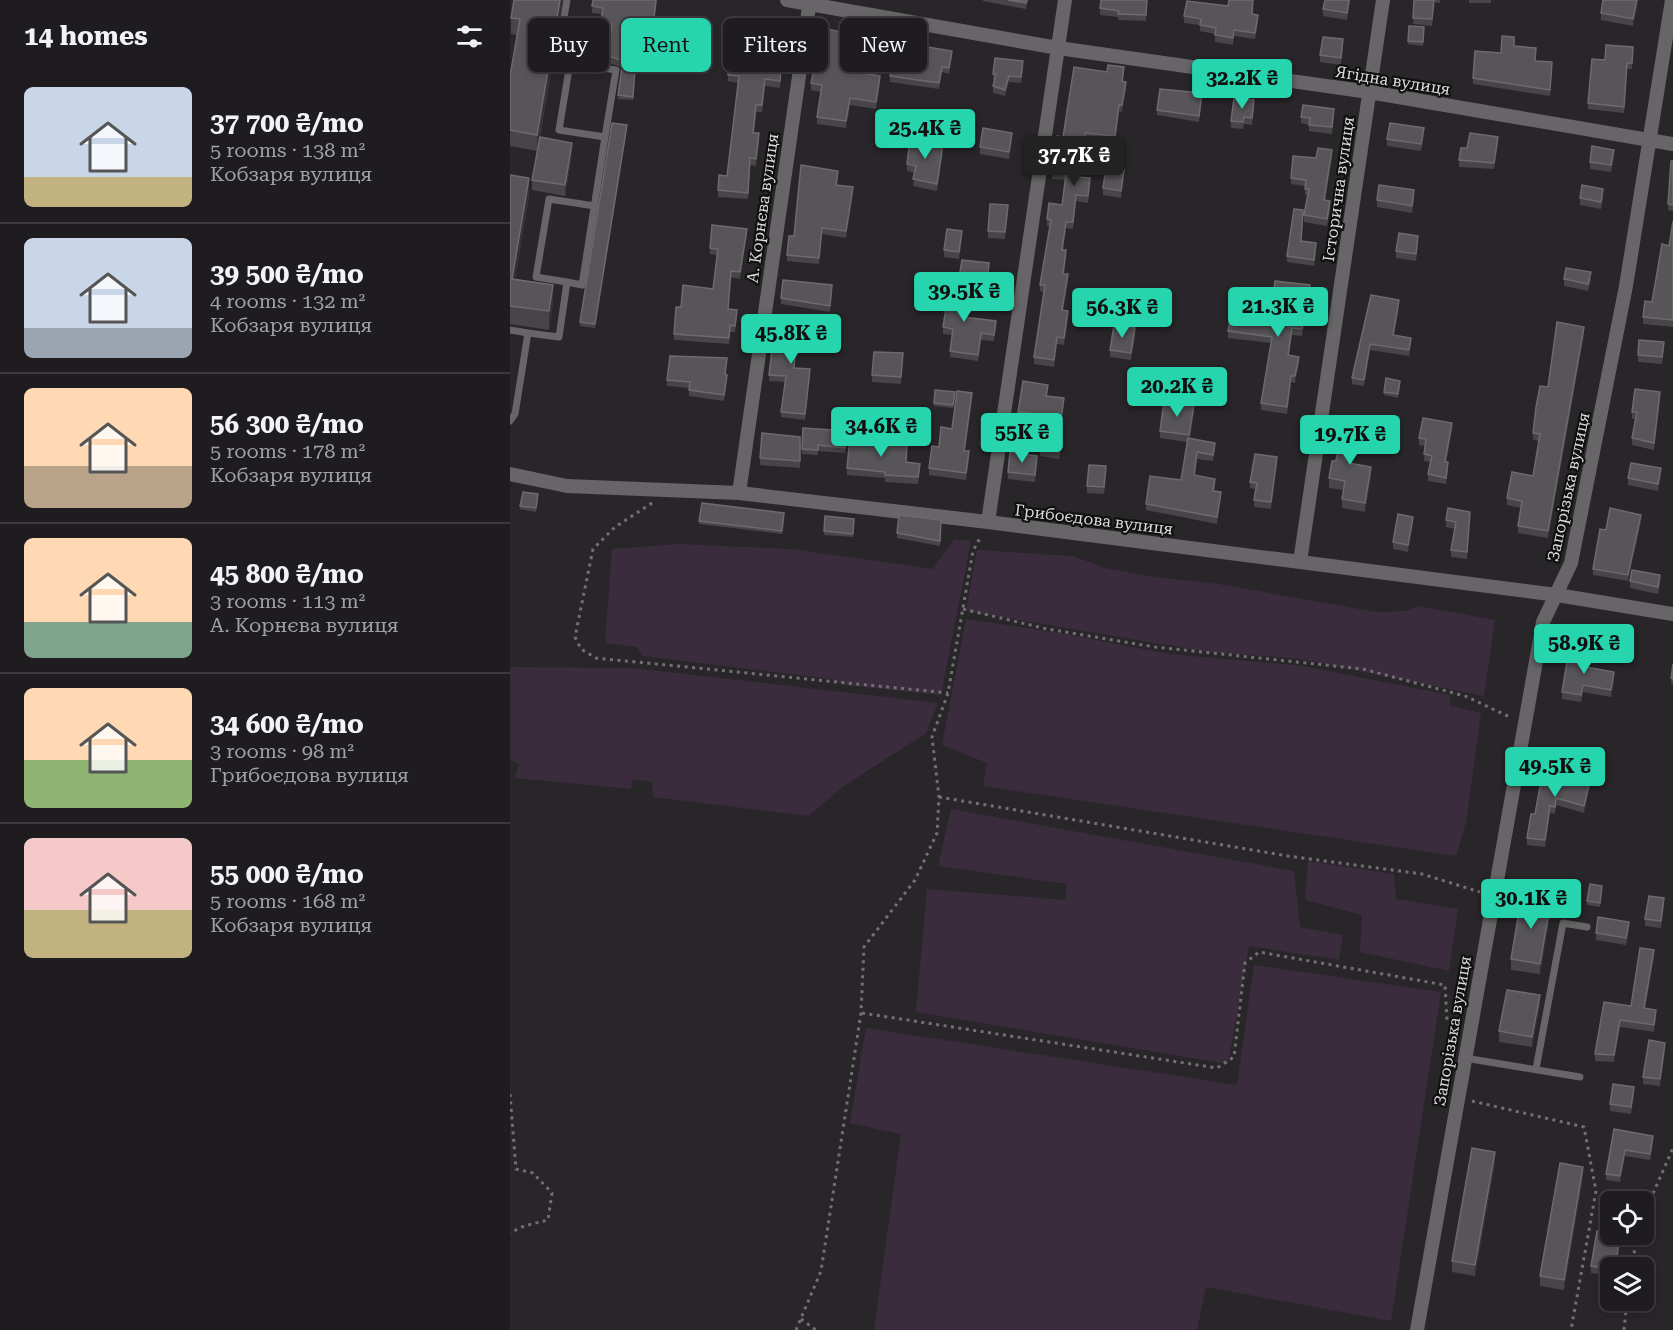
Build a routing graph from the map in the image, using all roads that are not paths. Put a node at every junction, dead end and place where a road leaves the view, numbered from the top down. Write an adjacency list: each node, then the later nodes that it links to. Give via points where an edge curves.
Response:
1 (567, 0): 7 (lane)
2 (787, 0): 6 (street, Ягідна вулиця)
3 (1065, 0): 8 (street)
4 (1383, 0): 11 (street, Історична вулиця)
5 (1672, 0): 13 (street, Запорізька вулиця)
6 (809, 2): 8 (street, Ягідна вулиця); 21 (street, А. Корнєва вулиця)
7 (564, 18)
8 (1058, 48): 11 (street, Ягідна вулиця); 22 (street)
9 (609, 69): 12 (lane, via 616,70)
10 (569, 72): 12 (lane, via 559,130)
11 (1369, 92): 13 (street, Ягідна вулиця); 23 (street, Історична вулиця)
12 (605, 137): 15 (lane)
13 (1647, 140): 14 (street, Ягідна вулиця); 24 (street, Запорізька вулиця, via 1626,286 1571,563)
14 (1673, 144)
15 (595, 206): 16 (lane, via 582,285); 16 (lane, via 549,199 536,277)
16 (567, 282): 18 (lane, via 559,337)
17 (510, 330): 18 (lane)
18 (528, 333): 19 (lane, via 515,414)
19 (510, 421)
20 (510, 474): 21 (street, Грибоєдова вулиця, via 567,486)
21 (740, 493): 22 (street, Грибоєдова вулиця)
22 (988, 522): 23 (street, Грибоєдова вулиця)
23 (1300, 562): 24 (street, Грибоєдова вулиця)
24 (1557, 595): 25 (street, Грибоєдова вулиця); 27 (street, Запорізька вулиця, via 1543,622)
25 (1673, 614)
26 (1587, 927): 28 (lane, via 1563,923)
27 (1464, 1058): 28 (lane); 30 (street, Запорізька вулиця)
28 (1536, 1069): 29 (lane)
29 (1580, 1077)
30 (1417, 1330)

